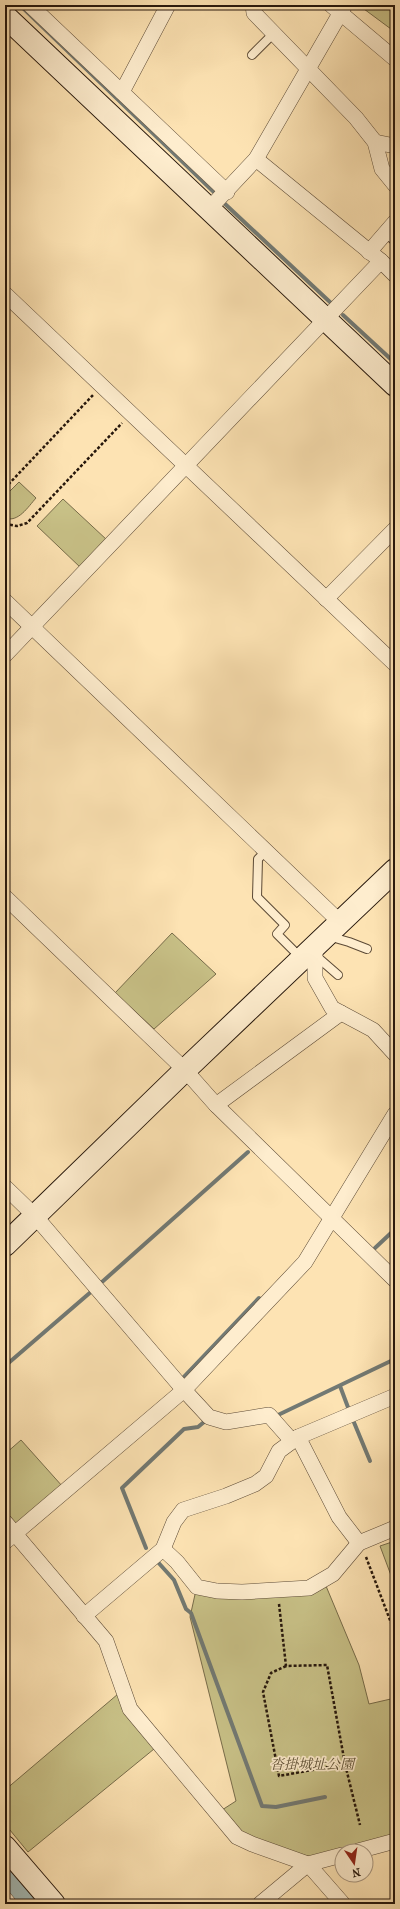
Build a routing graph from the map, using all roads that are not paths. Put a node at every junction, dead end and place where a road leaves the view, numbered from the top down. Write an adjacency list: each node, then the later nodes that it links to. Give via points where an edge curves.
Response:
1 (11, 5): 6 (street)
2 (30, 5): 12 (street)
3 (168, 5): 12 (street)
4 (252, 5): 8 (street, via 254,13)
5 (339, 8): 10 (street); 11 (street)
6 (5, 11)
7 (5, 16): 18 (street)
8 (274, 34): 9 (lane); 11 (street)
9 (252, 55)
10 (395, 59)
11 (308, 69): 13 (street, via 356,118); 15 (street)
12 (122, 92): 17 (street)
13 (375, 142): 14 (street); 16 (street, via 382,169)
14 (395, 146)
15 (256, 159): 17 (street); 21 (street)
16 (395, 185)
17 (227, 192): 18 (street)
18 (209, 209): 24 (street)
19 (395, 222): 20 (street)
20 (390, 237): 21 (street)
21 (375, 257): 22 (street); 24 (street)
22 (395, 275)
23 (5, 294): 26 (street)
24 (326, 318): 25 (street); 26 (street)
25 (395, 386)
26 (185, 466): 28 (street); 30 (street)
27 (395, 529): 28 (street)
28 (326, 599): 32 (street)
29 (5, 601): 30 (street)
30 (32, 627): 31 (street); 33 (street)
31 (5, 655)
32 (395, 664)
33 (266, 851): 36 (street); 36 (lane, via 258,860 257,897 285,925 277,934)
34 (395, 870): 36 (street)
35 (5, 897): 41 (street)
36 (320, 943): 37 (lane, via 349,942); 38 (lane); 39 (street, via 315,978 332,1008); 41 (street)
37 (367, 949)
38 (338, 975)
39 (341, 1013): 40 (street, via 373,1030); 42 (street)
40 (395, 1054)
41 (185, 1070): 42 (street); 45 (street)
42 (216, 1105): 46 (street)
43 (395, 1114): 46 (street)
44 (5, 1188): 45 (street)
45 (35, 1216): 47 (street); 49 (street)
46 (333, 1218): 48 (street); 49 (street, via 305,1262)
47 (5, 1245)
48 (395, 1280)
49 (184, 1390): 51 (street, via 209,1417 226,1422 269,1415); 54 (street)
50 (395, 1396): 51 (street)
51 (295, 1439): 55 (street, via 339,1517); 56 (street, via 279,1451 266,1476 255,1484 183,1510 174,1522)
52 (5, 1522): 54 (street)
53 (395, 1528): 55 (street)
54 (10, 1538): 57 (street)
55 (359, 1543): 56 (street, via 333,1574 309,1588 277,1590 223,1591 197,1586)
56 (163, 1549): 57 (street)
57 (84, 1616): 62 (street, via 106,1641 130,1709 237,1837)
58 (395, 1841): 59 (street)
59 (374, 1847)
60 (8, 1857): 65 (street)
61 (334, 1857): 62 (street)
62 (308, 1864): 66 (street); 67 (street)
63 (5, 1899): 64 (street)
64 (9, 1904)
65 (54, 1904)
66 (260, 1904)
67 (343, 1904)

